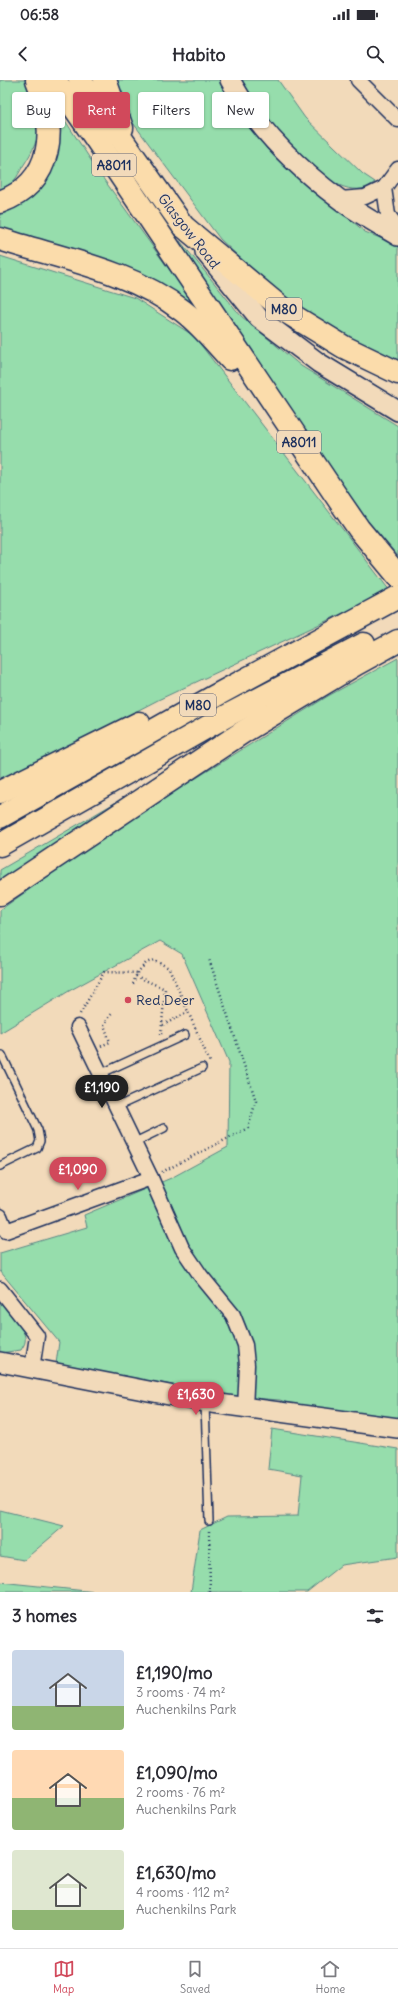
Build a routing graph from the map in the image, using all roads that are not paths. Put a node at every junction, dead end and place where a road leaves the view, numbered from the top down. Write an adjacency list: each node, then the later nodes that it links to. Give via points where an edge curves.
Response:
1 (37, 80): 12 (main road, via 49,122 50,134 46,155 39,172 28,185)
2 (55, 80): 19 (main road, A8011)
3 (80, 80): 8 (main road, Glasgow Road / A8011)
4 (105, 80): 8 (main road)
5 (230, 80): 11 (main road, via 284,152)
6 (358, 80): 7 (street)
7 (398, 120)
8 (132, 154): 13 (main road, Glasgow Road / A8011)
9 (398, 168): 10 (street)
10 (384, 188): 11 (street, via 365,197); 14 (street, via 388,215)
11 (340, 199): 15 (main road)
12 (0, 202)
13 (183, 226): 17 (main road, M80, via 285,311 344,347); 18 (main road, Glasgow Road, via 259,318 319,363)
14 (398, 228)
15 (398, 236)
16 (0, 239): 19 (main road, via 98,268 161,297 183,311 216,342)
17 (398, 373)
18 (398, 411)
19 (310, 458): 20 (main road, A8011, via 359,529)
20 (398, 576)
21 (398, 597): 22 (main road, M80)
22 (342, 626): 25 (main road); 26 (main road, M80)
23 (398, 629): 27 (main road, M80, via 355,648 230,714)
24 (398, 641): 28 (main road, via 243,732)
25 (0, 792)
26 (0, 817)
27 (0, 845)
28 (0, 894)
29 (78, 1027): 33 (street)
30 (185, 1035): 33 (lane)
31 (0, 1056): 37 (lane, via 2,1055 38,1130 40,1141 37,1148)
32 (202, 1068): 34 (lane)
33 (100, 1074): 34 (street)
34 (116, 1107): 36 (street)
35 (164, 1128): 36 (lane)
36 (133, 1143): 38 (street)
37 (0, 1166)
38 (151, 1178): 39 (street, via 6,1231); 44 (street, via 182,1248 233,1315 245,1345)
39 (0, 1216)
40 (0, 1289): 42 (street, via 37,1336)
41 (0, 1362): 42 (main road)
42 (32, 1369): 43 (main road)
43 (205, 1402): 44 (main road); 46 (lane)
44 (246, 1409): 45 (main road)
45 (398, 1428)
46 (209, 1521)

